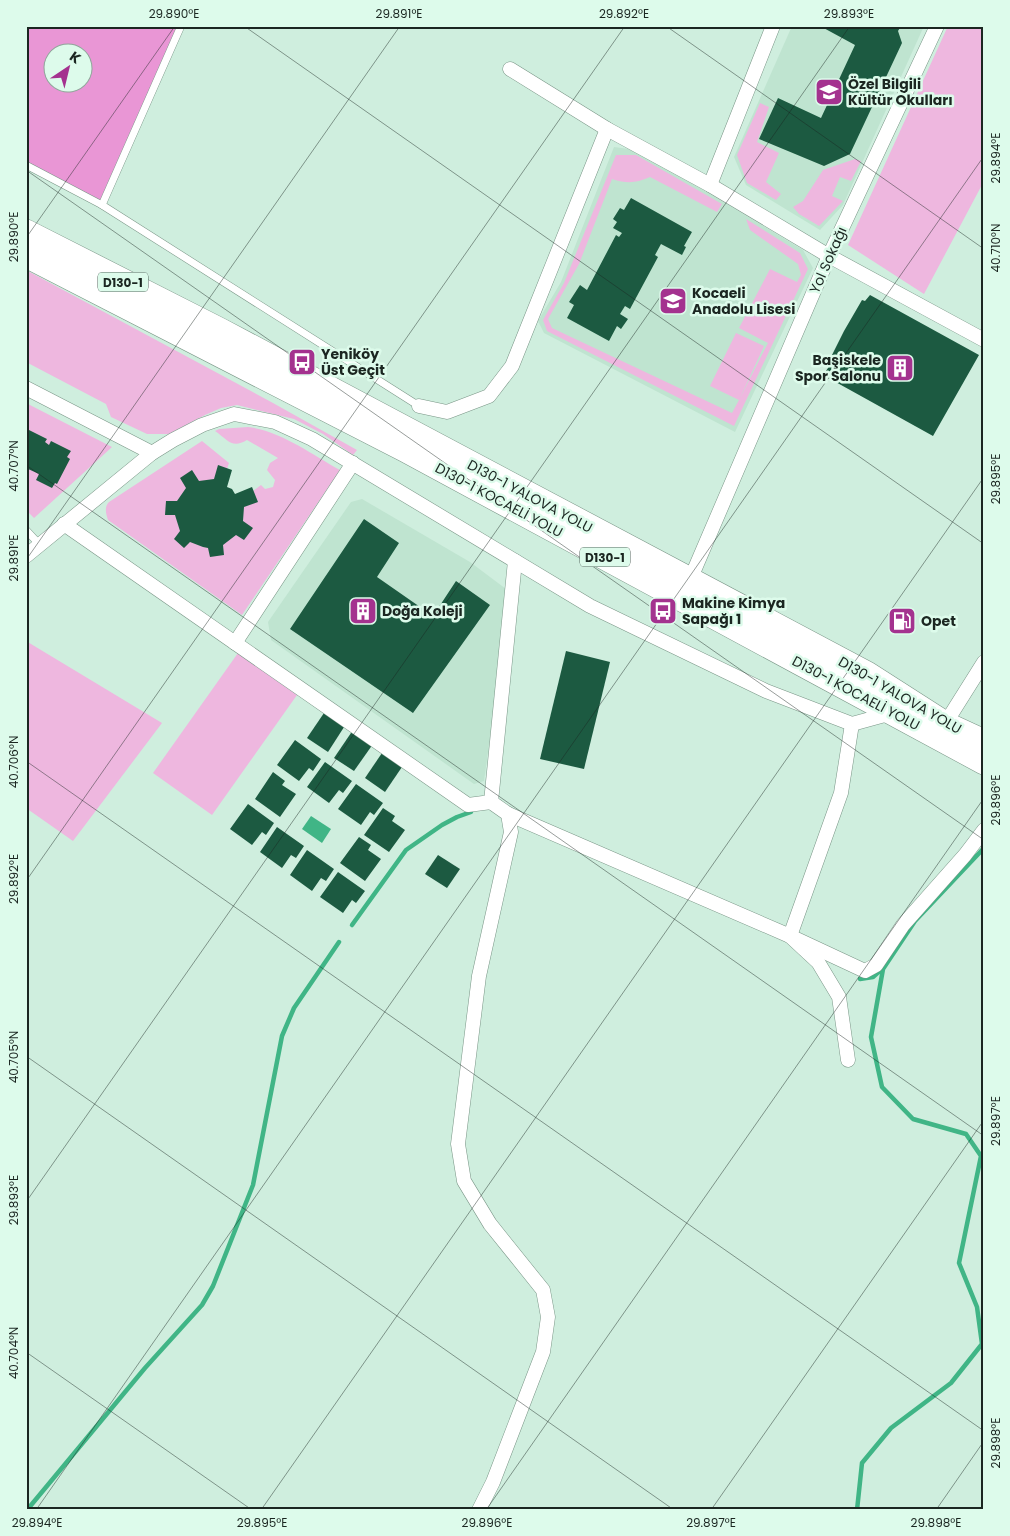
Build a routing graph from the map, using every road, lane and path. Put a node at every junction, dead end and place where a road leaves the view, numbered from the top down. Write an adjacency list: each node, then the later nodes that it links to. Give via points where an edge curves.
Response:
1 (181, 26): 8 (lane)
2 (773, 26): 7 (street)
3 (937, 26): 11 (street, Yol Sokağı)
4 (510, 69): 5 (street)
5 (607, 129): 7 (street); 15 (street, via 512,366 489,396 447,412)
6 (26, 165): 8 (lane)
7 (710, 185): 11 (street)
8 (102, 205): 15 (lane)
9 (26, 232): 13 (highway, D130-1 YALOVA YOLU / D130-1)
10 (26, 255): 13 (highway, D130-1 KOCAELİ YOLU / D130-1)
11 (829, 256): 12 (street); 23 (street, Yol Sokağı)
12 (984, 340)
13 (222, 344): 23 (highway, D130-1 YALOVA YOLU / D130-1); 26 (highway, D130-1 KOCAELİ YOLU / D130-1, via 406,450)
14 (26, 388): 16 (street)
15 (419, 406)
16 (152, 453): 17 (street, via 202,425 234,414 275,422); 18 (street)
17 (353, 463): 22 (street); 24 (street)
18 (64, 524): 20 (street); 24 (street)
19 (26, 530): 20 (lane)
20 (39, 544): 21 (street)
21 (26, 556)
22 (515, 561): 27 (street, via 590,606 669,645 766,691); 31 (street)
23 (690, 580): 28 (highway, D130-1 YALOVA YOLU / D130-1, via 867,674)
24 (235, 643): 31 (street, via 468,805)
25 (984, 662): 28 (street)
26 (893, 713): 27 (street); 30 (highway, D130-1 KOCAELİ YOLU / D130-1)
27 (852, 724): 34 (street, via 840,793)
28 (945, 724): 29 (highway, D130-1 YALOVA YOLU / D130-1)
29 (984, 742)
30 (984, 762)
31 (492, 802): 32 (street)
32 (508, 814): 34 (street); 36 (street, via 511,832 479,976 458,1144 464,1180 490,1224 543,1290 548,1317 543,1352)
33 (984, 830): 34 (street, via 903,925 876,965 865,971)
34 (790, 936): 35 (street, via 818,962 839,997)
35 (848, 1060)
36 (479, 1510)

